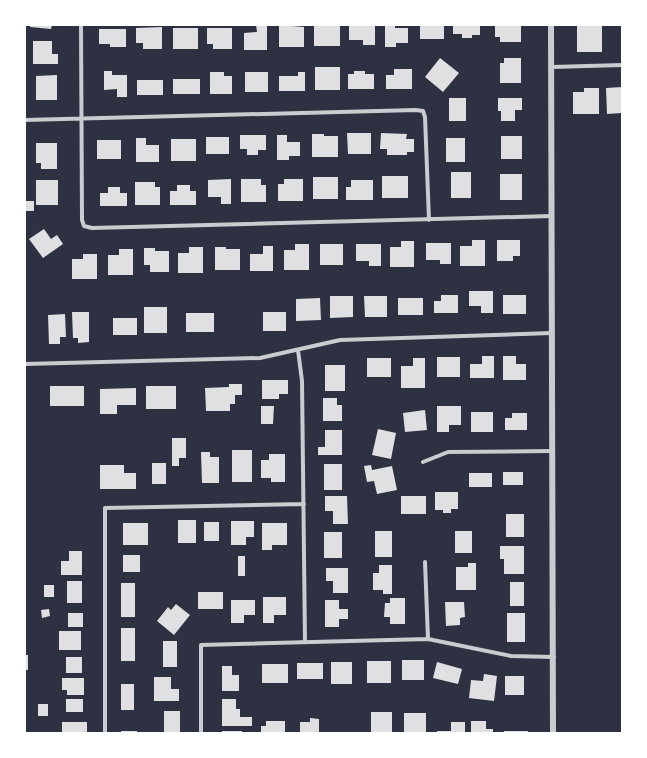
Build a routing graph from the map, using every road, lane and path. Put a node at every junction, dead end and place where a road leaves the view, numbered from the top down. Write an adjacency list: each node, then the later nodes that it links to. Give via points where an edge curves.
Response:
1 (81, 25): 5 (street)
2 (551, 25): 4 (street)
3 (622, 65): 4 (street)
4 (552, 66): 7 (street)
5 (82, 118): 6 (street); 8 (street, via 423,111); 8 (street, via 84,226 92,228)
6 (25, 120)
7 (552, 216): 8 (street); 9 (street)
8 (429, 220)
9 (552, 333): 10 (street, via 340,340); 12 (street)
10 (298, 350): 11 (street, via 260,358); 14 (street, via 302,381)
11 (25, 364)
12 (553, 451): 13 (street, via 448,452); 18 (street)
13 (423, 462)
14 (304, 504): 17 (street); 19 (street, via 105,508)
15 (425, 562): 16 (street)
16 (428, 639): 17 (street); 18 (street, via 511,656)
17 (305, 642): 20 (street, via 201,645)
18 (554, 657): 21 (street)
19 (105, 733)
20 (201, 733)
21 (553, 733)

